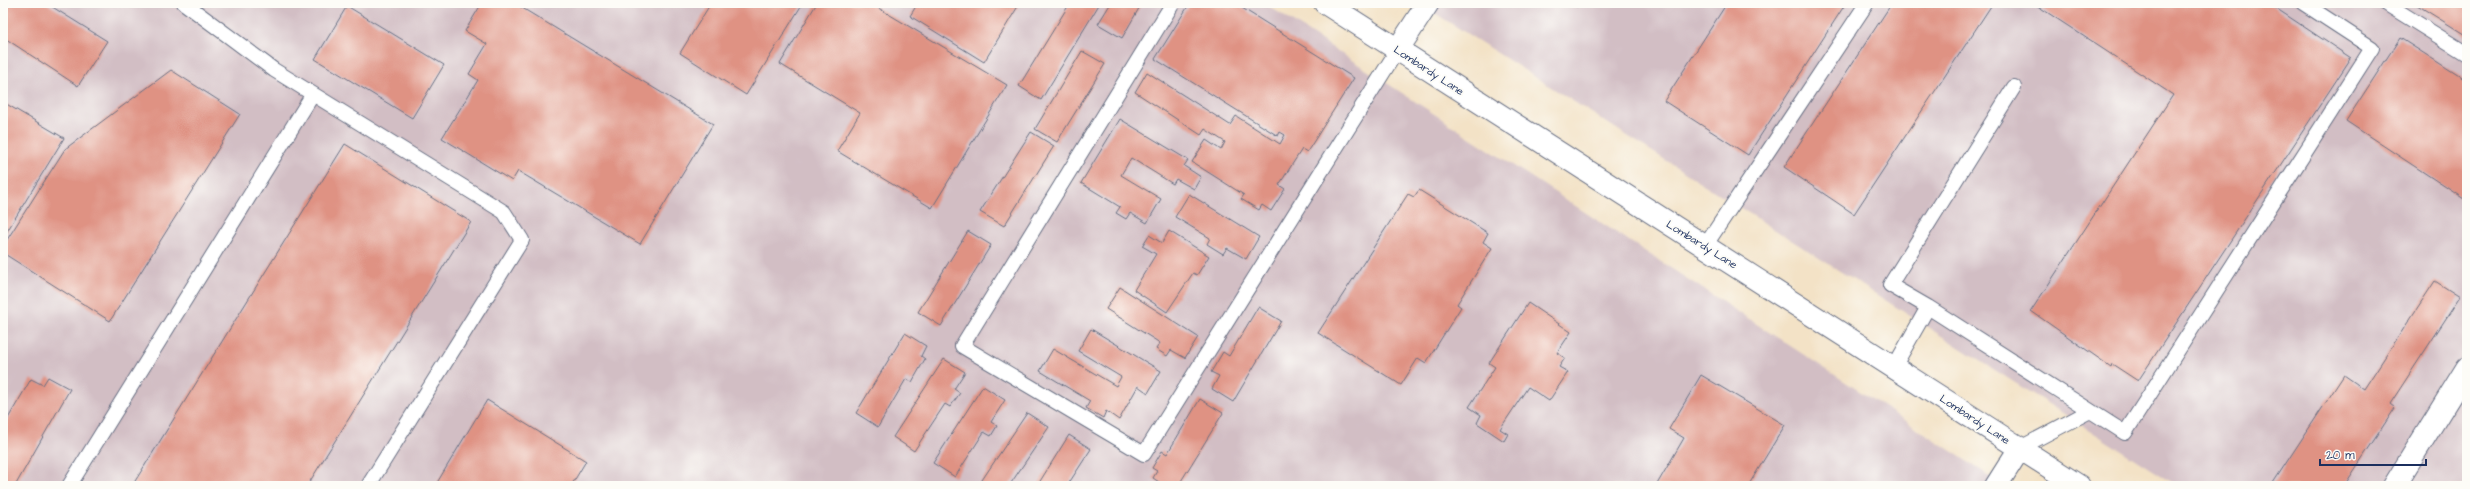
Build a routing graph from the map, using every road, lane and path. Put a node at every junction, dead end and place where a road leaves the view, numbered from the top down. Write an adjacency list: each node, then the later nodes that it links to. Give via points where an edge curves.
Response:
1 (184, 3): 11 (lane, via 274,70)
2 (1173, 3): 8 (lane, via 962,346 1144,454)
3 (1325, 3): 8 (main road, Lombardy Lane)
4 (1428, 3): 8 (main road)
5 (1867, 3): 12 (lane)
6 (2303, 3): 16 (lane, via 2372,48 2125,433)
7 (2385, 3): 9 (lane)
8 (1398, 49): 12 (main road, Lombardy Lane)
9 (2467, 54)
10 (2014, 87): 13 (lane, via 1890,285)
11 (313, 94): 18 (lane); 19 (lane, via 504,212 522,240)
12 (1705, 246): 14 (main road, Lombardy Lane)
13 (1928, 307): 14 (lane); 16 (lane)
14 (1894, 367): 17 (main road, Lombardy Lane)
15 (2467, 368): 22 (main road)
16 (2090, 411): 17 (lane)
17 (2020, 448): 20 (main road); 21 (main road, Lombardy Lane)
18 (69, 486)
19 (368, 486)
20 (1996, 486)
21 (2079, 486)
22 (2394, 486)

